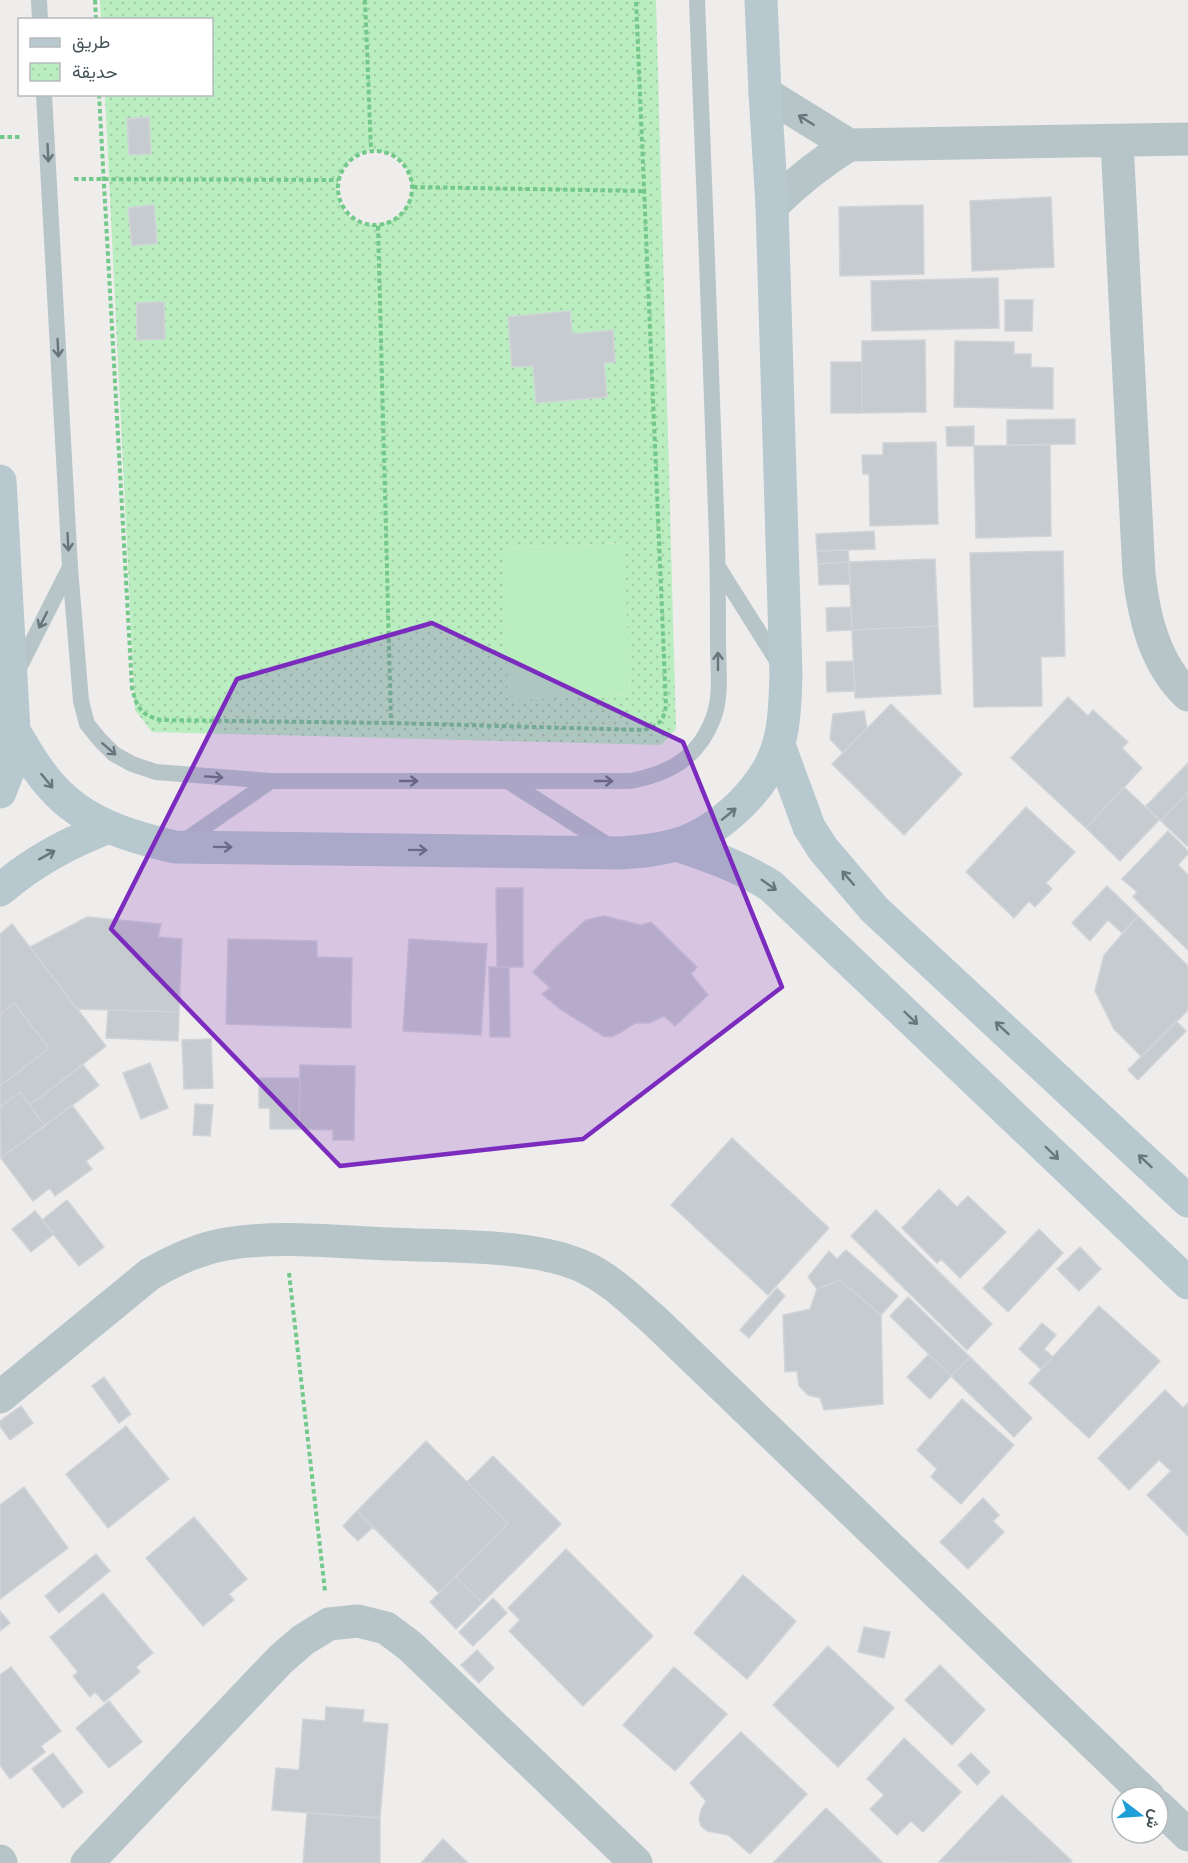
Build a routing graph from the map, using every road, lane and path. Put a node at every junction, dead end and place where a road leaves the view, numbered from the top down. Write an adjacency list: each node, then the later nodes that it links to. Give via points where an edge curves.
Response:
1 (39, 0): 7 (lane)
2 (95, 0): 8 (path)
3 (365, 0): 17 (path)
4 (636, 0): 22 (path)
5 (698, 0): 26 (lane)
6 (761, 0): 9 (street)
7 (40, 18)
8 (96, 18)
9 (765, 93): 16 (street, one-way to 9); 23 (street)
10 (44, 96): 13 (lane)
11 (99, 96): 19 (path)
12 (0, 137): 13 (path)
13 (47, 137): 27 (lane, one-way to 27)
14 (1188, 139): 15 (street)
15 (1117, 141): 16 (street); 30 (street, via 1142,606 1165,664)
16 (849, 145): 23 (street, via 812,169)
17 (370, 150): 20 (path, via 356,155 344,166); 21 (path, via 391,154 406,167)
18 (76, 169): 19 (path, via 76,179)
19 (103, 178): 20 (path); 31 (path, via 136,704 146,716 160,720)
20 (338, 180): 24 (path, via 338,198 346,213 361,223)
21 (412, 187): 22 (path); 24 (path, via 403,213)
22 (643, 191): 31 (path, via 664,718 657,726 644,730)
23 (772, 206): 28 (street)
24 (378, 226): 31 (path)
25 (0, 481): 29 (street)
26 (718, 567): 28 (lane); 35 (lane, one-way to 26, via 630,781 652,777 690,756 704,738 718,698)
27 (70, 568): 29 (lane, one-way to 29); 34 (lane, one-way to 34, via 81,701 87,724 100,740 114,754 156,772)
28 (786, 675): 33 (street, via 784,719)
29 (10, 685): 32 (street)
30 (1188, 695)
31 (391, 723)
32 (14, 731): 36 (street, via 12,761); 37 (street, one-way to 37, via 54,790 80,811)
33 (778, 745): 38 (street, one-way to 33, via 711,828 741,804 763,778); 42 (street, one-way to 33, via 809,827)
34 (271, 781): 35 (lane, one-way to 35); 39 (lane)
35 (508, 782): 40 (lane)
36 (0, 792)
37 (110, 827): 39 (street, via 135,838); 41 (street, one-way to 37, via 32,864)
38 (677, 845): 40 (street); 43 (street, one-way to 43, via 725,861 764,881)
39 (175, 847): 40 (street, one-way to 40)
40 (620, 853)
41 (0, 890)
42 (874, 909): 43 (street, via 850,921); 44 (street, one-way to 42)
43 (830, 941): 46 (street, one-way to 46)
44 (1188, 1201)
45 (286, 1240): 47 (street, via 227,1244 175,1260 150,1274); 48 (path); 49 (street, via 507,1250 548,1255 587,1268 653,1319)
46 (1188, 1282)
47 (0, 1397)
48 (329, 1624): 52 (street, via 281,1659); 53 (street, via 358,1621 386,1628 410,1646)
49 (1137, 1785)
50 (1170, 1818): 51 (street)
51 (1188, 1835)
52 (87, 1863)
53 (636, 1863)

